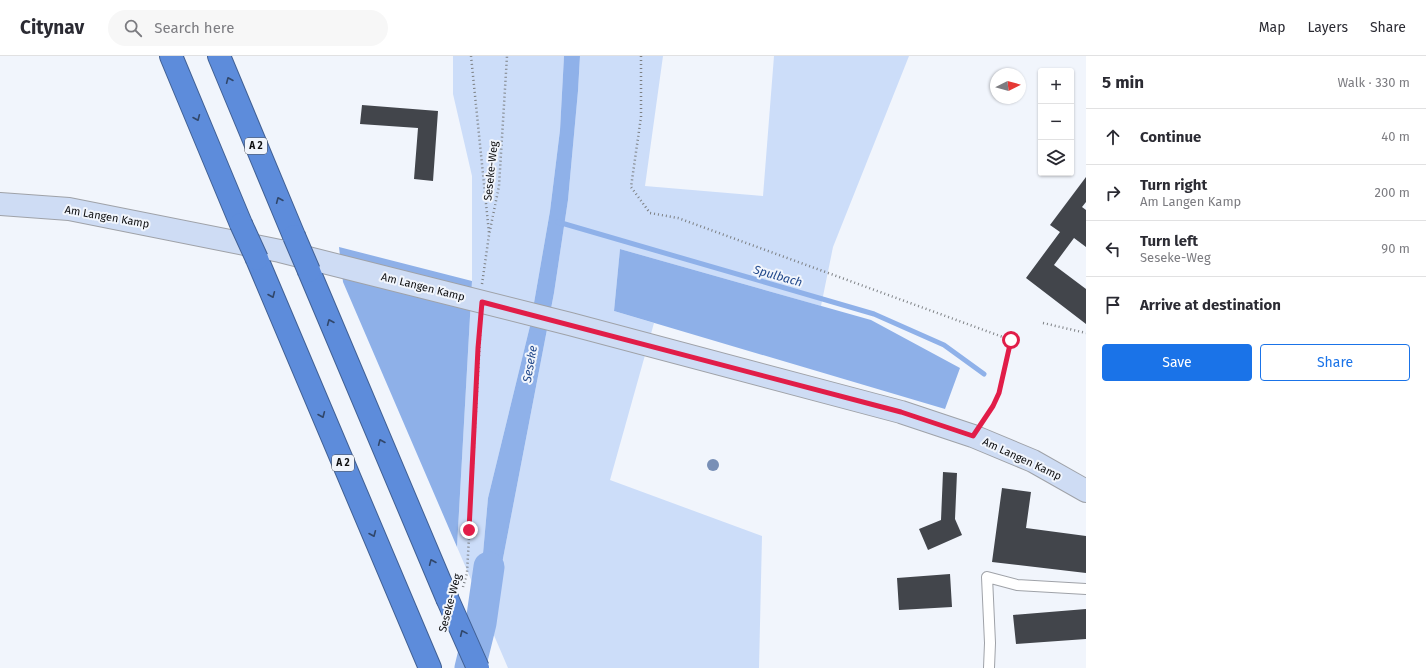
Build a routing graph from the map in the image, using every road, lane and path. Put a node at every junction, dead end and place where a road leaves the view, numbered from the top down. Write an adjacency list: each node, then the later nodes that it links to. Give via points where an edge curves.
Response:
1 (171, 56): 15 (highway, A 2, one-way to 15, bridge)
2 (219, 56): 14 (highway, A 2, one-way to 2, bridge, via 309,271)
3 (471, 56): 7 (path)
4 (507, 56): 7 (path, Seseke-Weg, via 499,186)
5 (640, 56): 11 (path, via 641,117 631,187 650,213 678,218 1011,340 999,393)
6 (0, 204): 8 (street, Am Langen Kamp, via 68,209)
7 (489, 235): 8 (path, Seseke-Weg)
8 (482, 295): 11 (street, Am Langen Kamp, via 511,310 901,412); 14 (path, Seseke-Weg, via 467,573)
9 (1042, 324): 10 (path)
10 (1086, 333)
11 (973, 436): 12 (street, Am Langen Kamp, via 1033,461)
12 (1086, 490)
13 (1086, 589): 17 (lane, via 1017,585 987,577)
14 (455, 593): 16 (highway, A 2, one-way to 14, bridge)
15 (430, 668)
16 (478, 668)
17 (989, 668)

